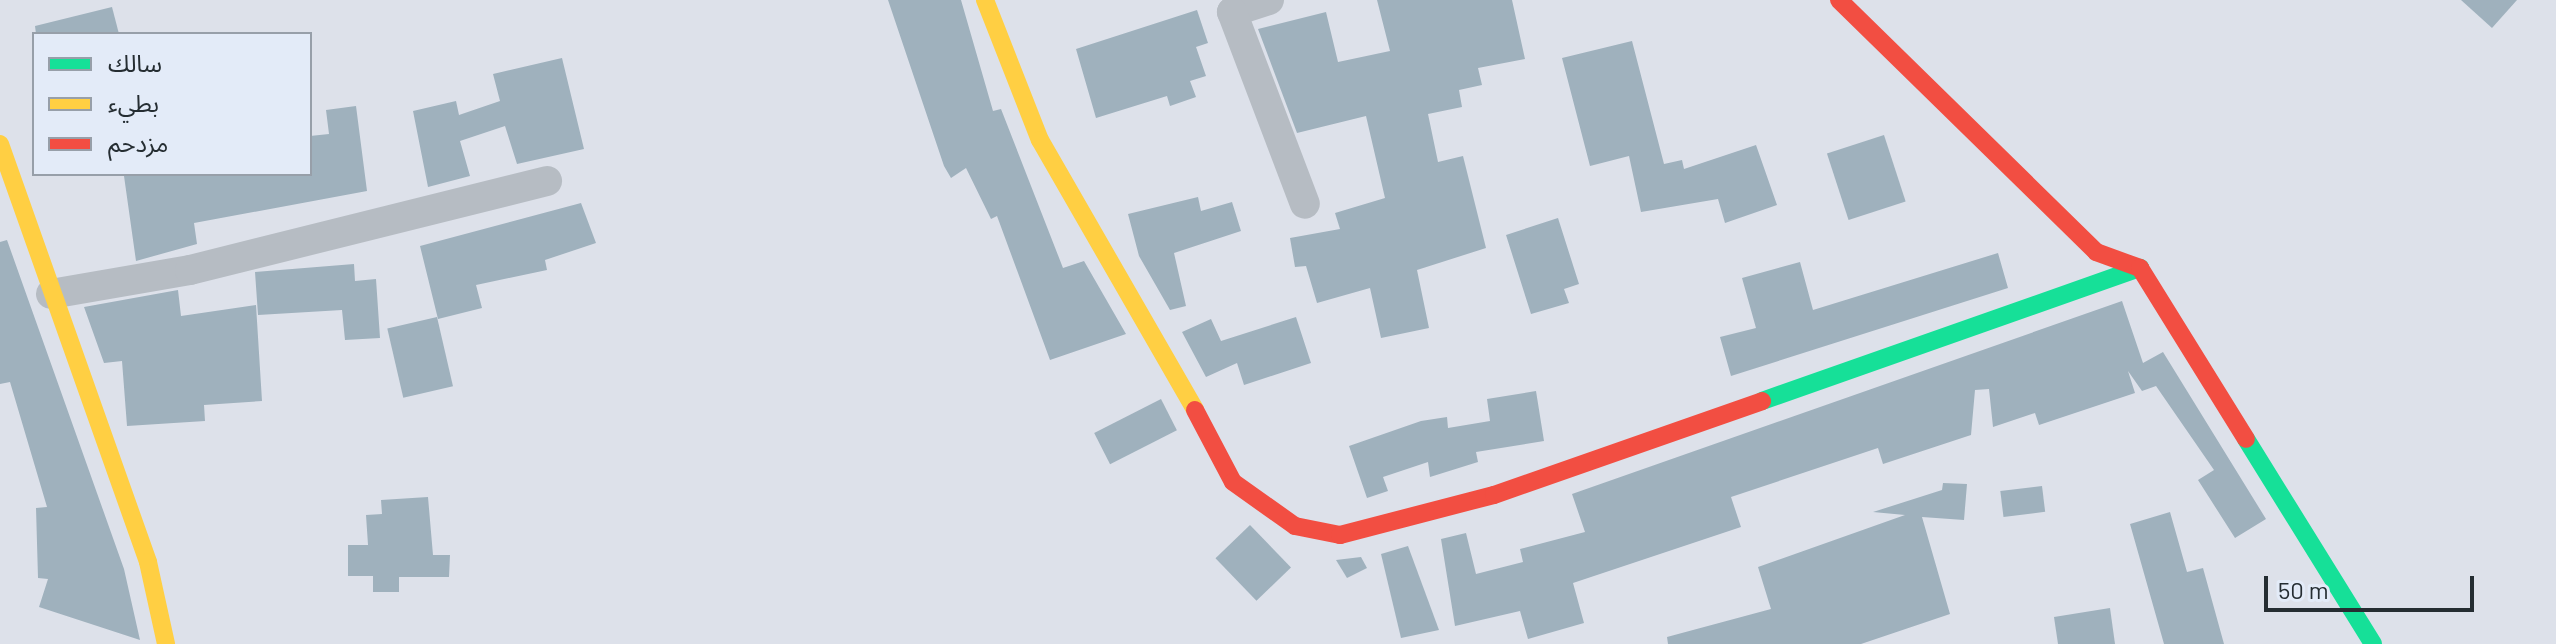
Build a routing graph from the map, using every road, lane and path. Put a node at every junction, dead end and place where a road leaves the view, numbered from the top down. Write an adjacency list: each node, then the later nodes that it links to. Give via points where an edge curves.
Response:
1 (985, 0): 7 (street, via 1040,140 1141,308 1233,482 1295,526 1340,535 1370,531 1494,495)
2 (1269, 0): 6 (street, via 1232,12)
3 (1839, 0): 7 (street, via 2096,252)
4 (0, 144): 8 (street)
5 (547, 181): 8 (street, via 190,270)
6 (1305, 204)
7 (2140, 268): 10 (street)
8 (51, 294): 9 (street, via 148,562)
9 (166, 644)
10 (2373, 644)

